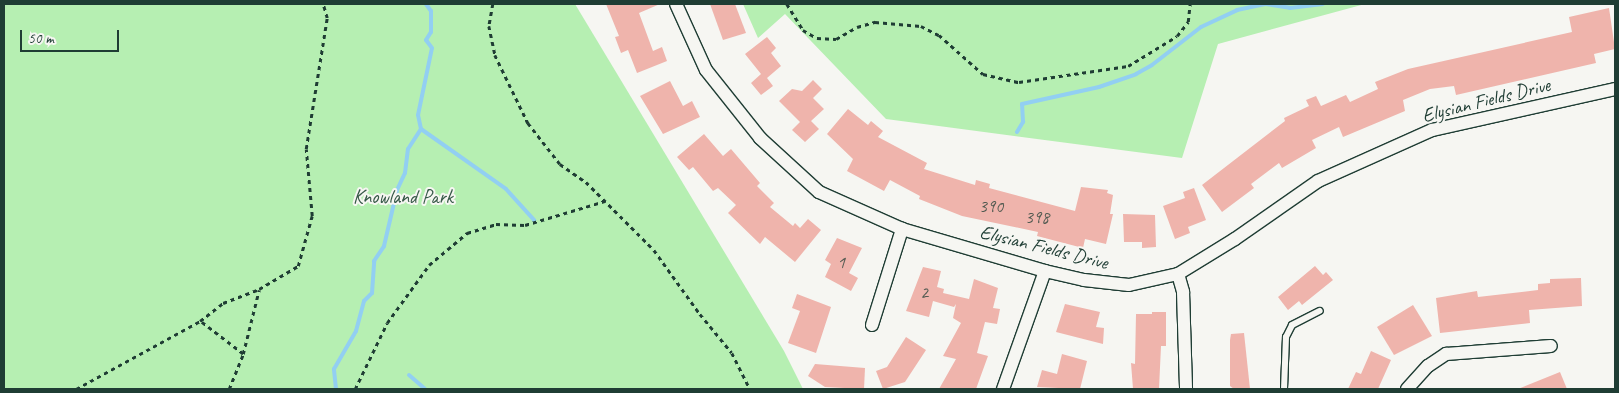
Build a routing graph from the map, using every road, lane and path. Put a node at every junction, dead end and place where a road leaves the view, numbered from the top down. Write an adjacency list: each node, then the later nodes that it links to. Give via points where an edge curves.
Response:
1 (324, 4): 11 (path, via 327,18 306,149 312,216 298,266)
2 (493, 4): 7 (path, via 489,26 495,55 528,123 560,164)
3 (676, 4): 8 (street, Elysian Fields Drive, via 706,70 760,138 819,192)
4 (787, 4): 5 (path, via 803,30 817,38 836,40 856,27 875,22 921,26 939,35 983,74 1019,82 1128,66 1177,36 1188,22)
5 (1190, 4)
6 (1615, 89): 10 (street, Elysian Fields Drive, via 1432,130 1318,181)
7 (605, 201): 19 (path, via 526,225 496,224 467,233 429,265 387,323); 20 (path, via 654,250 732,353)
8 (902, 229): 9 (street, Elysian Fields Drive); 14 (street)
9 (1045, 270): 10 (street, Elysian Fields Drive, via 1084,280 1129,285); 21 (street)
10 (1178, 274): 22 (street, via 1183,292 1188,367)
11 (259, 289): 13 (path, via 223,303); 16 (path)
12 (1320, 310): 23 (lane, via 1292,325 1286,337)
13 (200, 321): 16 (path); 17 (path)
14 (872, 326)
15 (1551, 346): 24 (street, via 1446,354 1428,366)
16 (243, 354): 18 (path)
17 (76, 389)
18 (230, 389)
19 (355, 389)
20 (750, 389)
21 (1003, 389)
22 (1186, 389)
23 (1284, 389)
24 (1407, 389)

